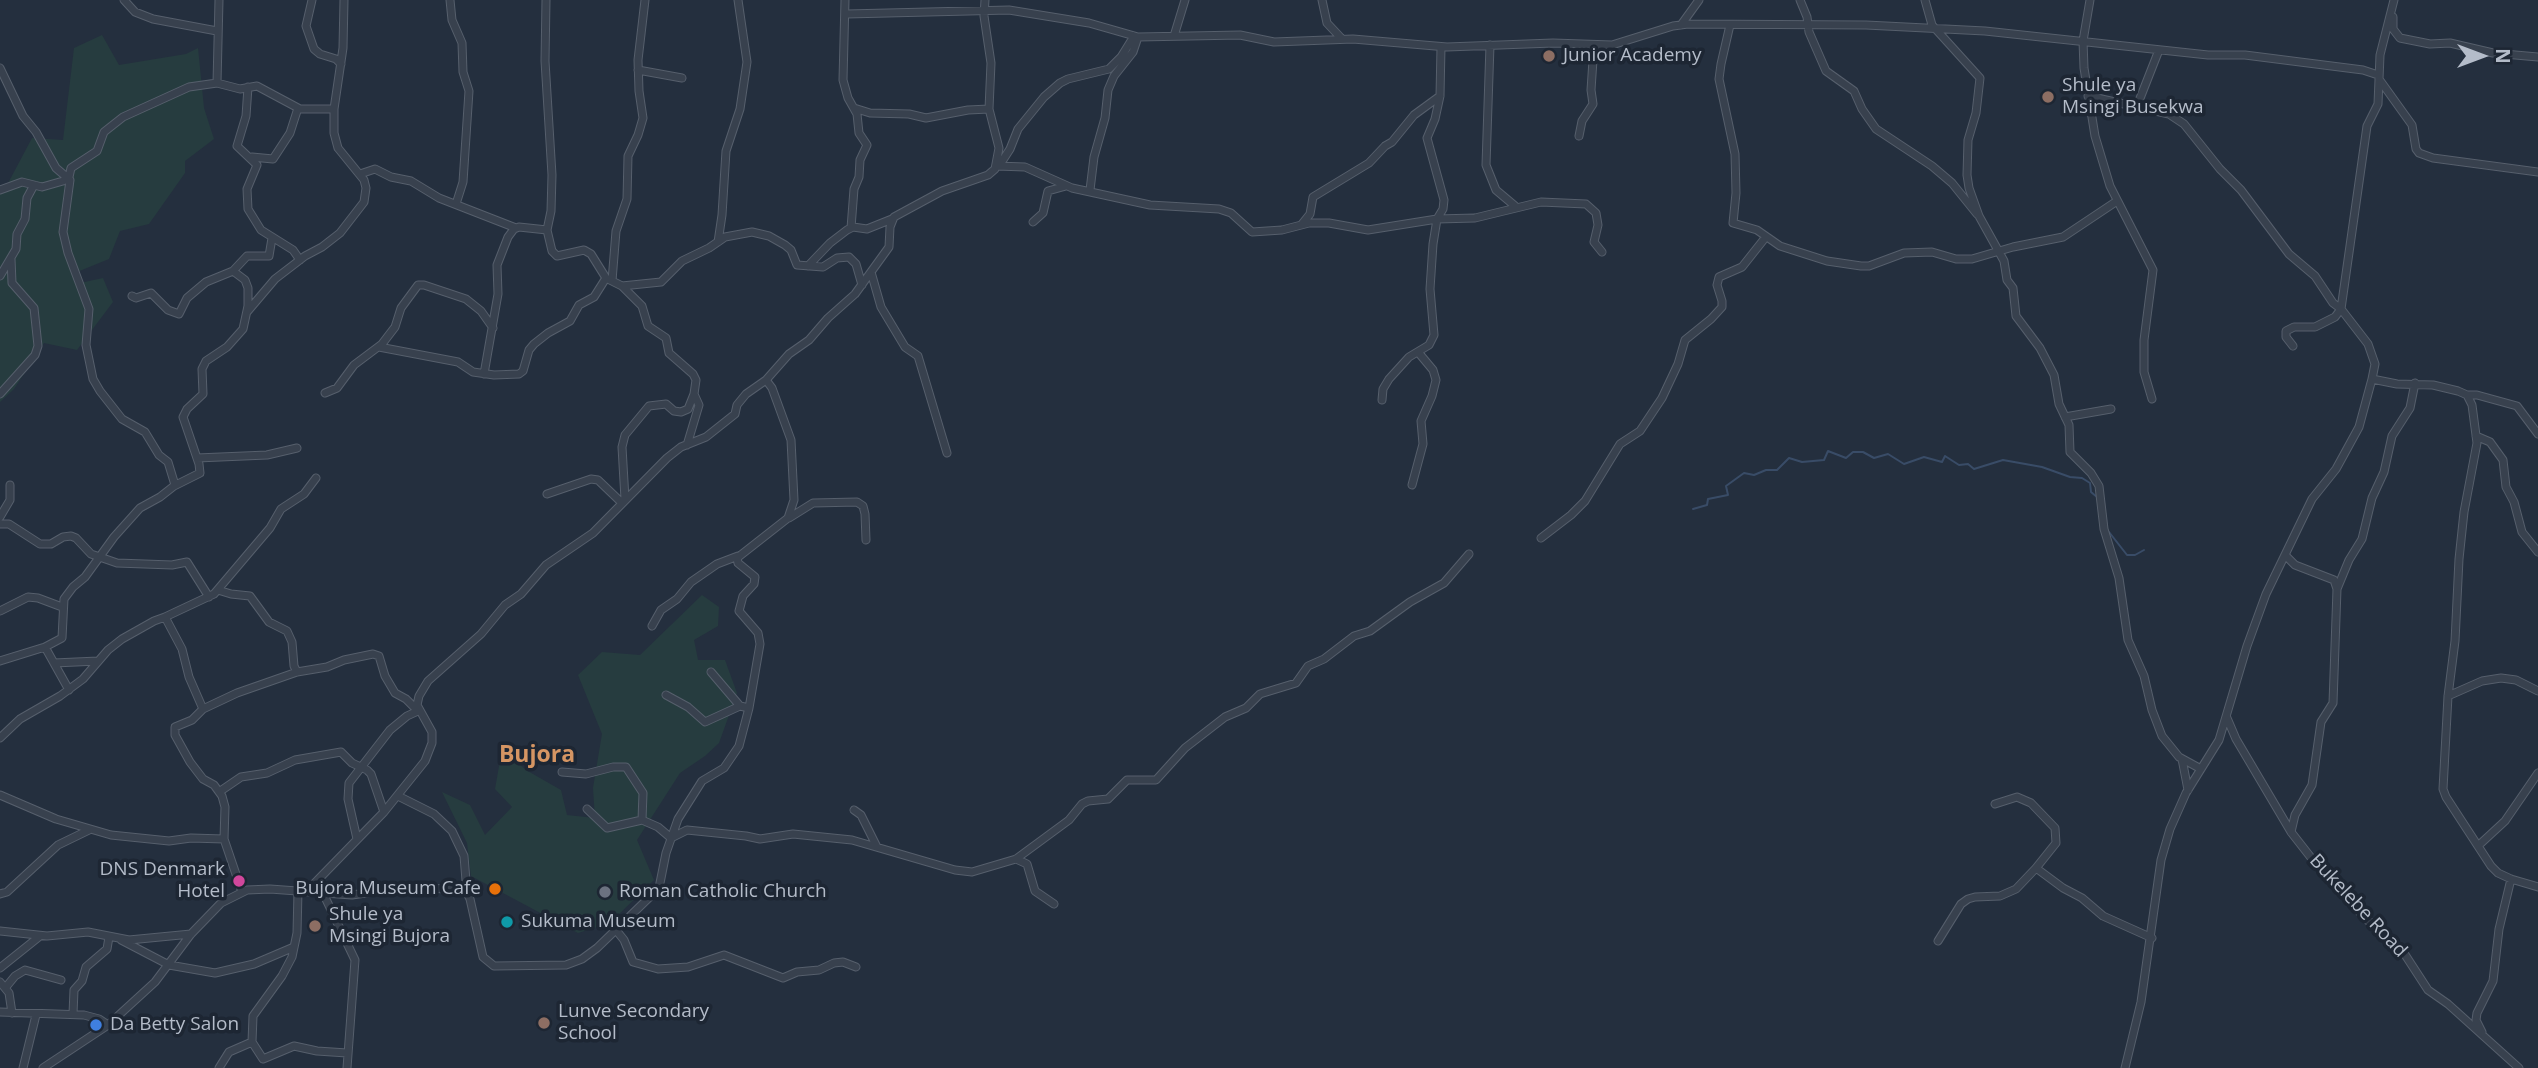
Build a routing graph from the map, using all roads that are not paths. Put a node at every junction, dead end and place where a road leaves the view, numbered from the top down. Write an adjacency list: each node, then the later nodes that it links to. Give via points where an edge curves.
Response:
1 (124, 0): 25 (street, via 135,12 153,19)
2 (219, 0): 25 (street)
3 (312, 0): 35 (street, via 306,26 314,50)
4 (344, 0): 35 (street)
5 (450, 0): 60 (street, via 469,91 463,182)
6 (546, 0): 69 (street, via 552,175)
7 (645, 0): 37 (street)
8 (738, 0): 72 (street, via 747,62 740,109 726,151)
9 (845, 0): 20 (street)
10 (985, 0): 18 (street)
11 (1185, 0): 27 (street)
12 (1322, 0): 28 (street, via 1327,23)
13 (1699, 0): 21 (street)
14 (1800, 0): 22 (street)
15 (1925, 0): 24 (street, via 1928,18)
16 (2090, 0): 29 (street)
17 (2394, 0): 19 (street)
18 (984, 10): 20 (street); 26 (street, via 1072,20); 48 (street, via 991,63)
19 (2392, 10): 34 (street, via 2393,29 2400,38); 38 (street)
20 (846, 14): 46 (street, via 842,69)
21 (1681, 24): 23 (street); 31 (street, via 1620,43)
22 (1809, 24): 23 (street); 24 (street); 62 (street, via 1826,71 1854,91 1876,129 1932,166)
23 (1730, 25): 71 (street, via 1719,79 1735,154 1733,223)
24 (1937, 29): 29 (street); 62 (street, via 1980,78 1968,140 1967,175)
25 (217, 31): 40 (street)
26 (1136, 36): 27 (street); 51 (street, via 1109,69 1068,79 1044,97 1018,129); 58 (street, via 1133,52 1108,90)
27 (1174, 36): 28 (street, via 1240,35 1284,43)
28 (1342, 39): 32 (street)
29 (2083, 41): 33 (street); 43 (street)
30 (1490, 45): 31 (street); 32 (street); 61 (street, via 1486,165 1496,190)
31 (1594, 45): 49 (street, via 1593,104)
32 (1441, 47): 42 (street)
33 (2159, 50): 38 (street, via 2245,55 2363,70); 44 (street)
34 (2538, 57)
35 (341, 64): 47 (street)
36 (0, 68): 54 (street, via 23,116 56,168)
37 (638, 70): 39 (street); 81 (street, via 643,118 628,156 628,190)
38 (2379, 77): 52 (street, via 2412,125 2419,153); 85 (street, via 2378,104 2367,126)
39 (682, 78)
40 (217, 83): 41 (street); 54 (street, via 189,87 122,117 104,132 97,151 71,168)
41 (248, 87): 45 (street, via 257,86); 50 (street, via 237,146)
42 (1440, 96): 64 (street, via 1427,138 1443,197); 66 (street, via 1414,115 1369,163 1313,197)
43 (2088, 96): 44 (street); 59 (street, via 2103,166)
44 (2137, 106): 85 (street, via 2169,114 2184,124 2289,254 2315,276)
45 (298, 108): 47 (street); 50 (street, via 274,159)
46 (854, 108): 48 (street, via 924,118); 68 (street, via 859,134 867,145 854,189)
47 (334, 109): 53 (street, via 337,146)
48 (989, 109): 51 (street, via 998,142)
49 (1579, 136)
50 (250, 157): 70 (street, via 257,167 247,189 248,209)
51 (998, 166): 56 (street, via 1034,170); 63 (street, via 988,175 954,185)
52 (2538, 172)
53 (360, 174): 60 (street, via 379,170); 76 (street, via 366,188 358,212 333,239)
54 (68, 177): 55 (street, via 42,187); 111 (street, via 63,232 88,304 86,345 93,379 122,419 145,431 168,461)
55 (34, 185): 57 (street, via 22,182); 75 (street)
56 (1067, 186): 58 (street); 65 (street, via 1048,191 1044,210)
57 (0, 190)
58 (1090, 190): 66 (street, via 1150,205 1219,209 1231,213 1252,232)
59 (2117, 201): 74 (street, via 2063,237); 99 (street, via 2153,270 2144,340 2144,372)
60 (456, 204): 67 (street)
61 (1515, 206): 64 (street, via 1475,218); 73 (street, via 1545,201 1588,205 1598,220 1594,243)
62 (1979, 216): 74 (street)
63 (892, 219): 68 (street, via 867,229); 79 (street, via 889,247)
64 (1437, 219): 66 (street, via 1368,230 1329,223); 90 (street, via 1430,289 1434,335)
65 (1032, 222)
66 (1302, 225)
67 (516, 228): 69 (street); 87 (street, via 497,265)
68 (852, 228): 77 (street)
69 (547, 230): 81 (street, via 554,255 587,251)
70 (272, 238): 76 (street); 78 (street, via 269,256 247,256)
71 (1765, 238): 74 (street, via 1828,261 1861,266 1904,253 1931,252 1964,260); 118 (street, via 1742,267 1718,277 1721,307 1685,340 1662,398 1640,431 1620,444 1586,501)
72 (718, 242): 77 (street, via 731,235 757,232 785,245 795,263); 83 (street, via 682,261 661,282)
73 (1602, 251)
74 (2000, 252): 102 (street, via 2013,288 2014,312 2051,367)
75 (11, 260): 80 (street); 96 (street, via 12,282 34,308 38,346 36,355)
76 (300, 260): 86 (street, via 275,279)
77 (808, 266): 82 (street, via 823,267 849,257)
78 (233, 271): 84 (street, via 206,282 187,298 178,314 151,293); 86 (street, via 248,285)
79 (871, 272): 82 (street); 107 (street, via 881,307 905,347 919,356)
80 (0, 276)
81 (609, 280): 83 (street); 91 (street, via 579,305 570,321 534,344 522,372)
82 (862, 285): 93 (street)
83 (622, 286): 97 (street, via 644,309 648,326 666,338 669,353 693,374)
84 (132, 296)
85 (2341, 309): 88 (street, via 2315,327 2286,331); 92 (street, via 2368,344 2375,364)
86 (247, 312): 108 (street, via 241,333 206,361 202,397 184,413)
87 (493, 328): 89 (street, via 466,299 421,285 412,291 395,327); 91 (street)
88 (2293, 346)
89 (379, 347): 91 (street, via 458,362); 95 (street, via 354,365 337,388)
90 (1418, 352): 100 (street, via 1389,379); 112 (street, via 1436,380 1421,421 1423,444)
91 (484, 374)
92 (2372, 379): 94 (street); 122 (street, via 2359,427 2336,469 2312,499)
93 (766, 380): 105 (street, via 746,394 735,414 712,433); 116 (street, via 793,446 794,500)
94 (2415, 383): 98 (street); 125 (street, via 2410,408 2392,436 2362,539)
95 (325, 393)
96 (0, 394)
97 (694, 394): 105 (street, via 698,408); 114 (street, via 688,409 681,412 666,404 649,406 625,435)
98 (2467, 396): 103 (street, via 2517,406); 104 (street)
99 (2152, 399)
100 (1382, 400)
101 (2110, 409): 102 (street)
102 (2065, 417): 150 (street, via 2070,453 2099,486 2126,633 2152,710 2162,736)
103 (2538, 434)
104 (2476, 436): 120 (street, via 2490,442 2503,460 2505,488 2522,532); 141 (street, via 2460,539)
105 (687, 445): 114 (street)
106 (297, 448): 108 (street, via 267,455)
107 (947, 453)
108 (197, 458): 111 (street, via 200,473)
109 (316, 478): 126 (street, via 305,493 283,506)
110 (10, 485): 115 (street, via 10,500)
111 (175, 485): 124 (street, via 141,508)
112 (1412, 485)
113 (547, 495): 114 (street, via 591,479)
114 (623, 501): 145 (street, via 593,533 546,565 488,627 428,681 419,696)
115 (0, 517)
116 (788, 518): 119 (street, via 813,503 857,502 866,514); 123 (street)
117 (0, 524): 124 (street, via 9,524 40,544 71,536)
118 (1541, 538)
119 (866, 540)
120 (2538, 552)
121 (1469, 554): 171 (street, via 1444,583 1308,666 1296,683 1260,694 1246,708 1224,717 1156,779 1127,780 1108,799 1082,804 1069,820)
122 (2285, 555): 125 (street, via 2295,565 2334,580); 146 (street, via 2247,646)
123 (738, 556): 131 (street, via 691,582 661,610); 143 (street, via 738,563 755,579 739,611 758,633 760,644)
124 (98, 557): 127 (street, via 117,563 187,562); 128 (street)
125 (2337, 589): 165 (street, via 2333,703 2321,722 2311,790 2295,815)
126 (218, 590): 127 (street); 136 (street, via 250,596 270,622 287,631)
127 (209, 597): 130 (street)
128 (62, 607): 129 (street, via 28,597); 132 (street, via 64,635)
129 (0, 611)
130 (165, 617): 134 (street, via 122,639); 144 (street, via 183,649)
131 (652, 626)
132 (45, 648): 133 (street); 135 (street)
133 (0, 661)
134 (98, 661): 135 (street); 138 (street)
135 (54, 663): 138 (street)
136 (297, 672): 144 (street); 145 (street, via 376,654 391,689)
137 (711, 672): 142 (street)
138 (69, 690): 147 (street, via 30,712)
139 (2538, 691): 141 (street, via 2501,678)
140 (666, 695): 142 (street, via 705,722)
141 (2448, 696): 169 (street, via 2443,789)
142 (740, 706): 143 (street)
143 (749, 708): 166 (street, via 737,752 699,785)
144 (203, 709): 156 (street, via 192,720 177,725 175,735 203,779)
145 (418, 711): 151 (street, via 390,730); 158 (street, via 432,732 432,743 425,761)
146 (2227, 718): 148 (street); 149 (street, Bukelebe Road)
147 (0, 738)
148 (2220, 740): 149 (street); 152 (street)
149 (2240, 746): 165 (street, Bukelebe Road)
150 (2182, 758): 152 (street); 155 (street)
151 (359, 768): 156 (street, via 338,752 241,777); 162 (street, via 373,778); 168 (street, via 348,790)
152 (2201, 769): 155 (street)
153 (562, 772): 163 (street, via 629,769 643,793)
154 (2538, 773): 169 (street, via 2505,821)
155 (2188, 790): 187 (street, via 2161,860)
156 (219, 792): 167 (street, via 225,807)
157 (0, 794): 164 (street)
158 (398, 796): 162 (street); 178 (street, via 434,814 452,831 464,856)
159 (1995, 804): 172 (street, via 2021,798 2055,828 2056,843)
160 (587, 809): 163 (street, via 607,828)
161 (854, 810): 170 (street)
162 (384, 812): 168 (street)
163 (642, 820): 166 (street)
164 (90, 830): 167 (street, via 157,841); 179 (street, via 58,845)
165 (2291, 832): 200 (street, Bukelebe Road, via 2365,918 2402,950 2428,990)
166 (671, 838): 170 (street, via 687,830 760,839 793,834); 182 (street, via 659,888)
167 (224, 839): 176 (street)
168 (357, 839): 175 (street)
169 (2479, 845): 173 (street, via 2491,866)
170 (877, 847): 171 (street, via 969,872)
171 (1016, 859): 180 (street, via 1027,864 1035,891)
172 (2036, 869): 187 (street, via 2103,916); 188 (street, via 2008,893 1975,897 1961,904)
173 (2511, 879): 174 (street); 200 (street, via 2493,981 2477,1013)
174 (2538, 887)
175 (302, 891): 176 (street); 177 (street); 189 (street)
176 (242, 892): 183 (street, via 222,903)
177 (323, 893): 178 (street, via 352,895 400,888); 202 (street, via 355,960)
178 (467, 893): 182 (street, via 483,957 494,966 572,964)
179 (0, 894)
180 (1054, 904)
181 (0, 930): 184 (street)
182 (616, 930): 191 (street, via 633,962 658,968 688,967 724,956 785,979 834,963)
183 (191, 934): 186 (street); 190 (street)
184 (40, 936): 185 (street, via 88,932); 192 (street)
185 (109, 937): 186 (street); 197 (street, via 107,949 86,967 74,990)
186 (118, 938): 190 (street)
187 (2152, 938): 207 (street)
188 (1938, 941)
189 (294, 947): 190 (street, via 220,972); 201 (street, via 286,969 253,1016)
190 (169, 965): 199 (street)
191 (856, 967)
192 (0, 968)
193 (61, 980): 194 (street, via 25,970)
194 (3, 985): 196 (street)
195 (0, 1012): 196 (street)
196 (12, 1013): 198 (street)
197 (73, 1014): 198 (street); 199 (street)
198 (36, 1015): 204 (street)
199 (108, 1025): 203 (street)
200 (2484, 1035): 208 (street, Bukelebe Road)
201 (252, 1042): 202 (street, via 263,1059 294,1046); 205 (street, via 229,1052)
202 (347, 1053): 206 (street)
203 (48, 1067)
204 (23, 1068)
205 (219, 1068)
206 (347, 1068)
207 (2125, 1068)
208 (2519, 1068)

